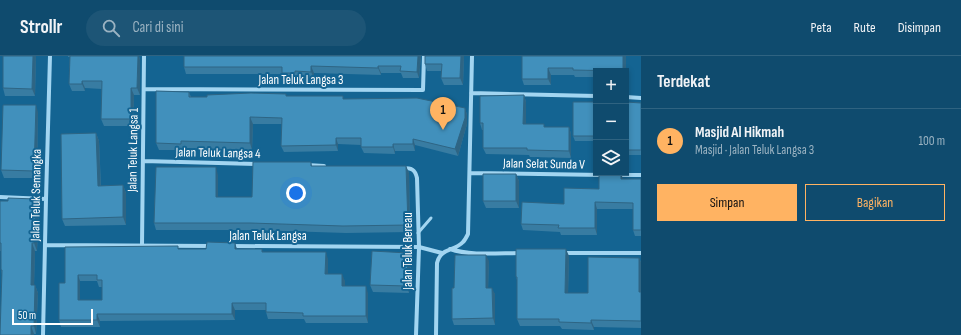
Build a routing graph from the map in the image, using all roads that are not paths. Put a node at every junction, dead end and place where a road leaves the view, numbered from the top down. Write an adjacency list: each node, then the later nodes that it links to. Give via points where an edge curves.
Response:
1 (50, 56): 18 (street, Jalan Teluk Semangka)
2 (144, 56): 5 (street, Jalan Teluk Langsa 1)
3 (424, 56): 5 (street, Jalan Teluk Langsa 3, via 423,90)
4 (472, 56): 6 (street)
5 (144, 89): 10 (street, Jalan Teluk Langsa 1)
6 (472, 93): 7 (street); 15 (street)
7 (593, 96)
8 (629, 97): 9 (street)
9 (641, 98)
10 (143, 161): 11 (street, Jalan Teluk Langsa 4); 22 (street, Jalan Teluk Langsa 1)
11 (260, 164)
12 (299, 165): 13 (street)
13 (330, 166)
14 (400, 167): 20 (street, Jalan Teluk Bereau, via 416,172)
15 (470, 173): 16 (street, Jalan Selat Sunda V); 26 (street, via 468,234 463,243)
16 (641, 175)
17 (0, 197): 18 (street)
18 (46, 199): 21 (street, Jalan Teluk Semangka)
19 (431, 218): 20 (lane)
20 (418, 233): 25 (street, Jalan Teluk Bereau)
21 (45, 245): 22 (street, Jalan Teluk Langsa); 31 (street, Jalan Teluk Semangka)
22 (142, 245): 23 (street, Jalan Teluk Langsa)
23 (213, 246)
24 (229, 246): 25 (street, Jalan Teluk Langsa)
25 (418, 247): 27 (street, Jalan Teluk Langsa); 32 (street, Jalan Teluk Bereau)
26 (450, 249): 27 (street); 28 (street, via 468,253)
27 (442, 253): 33 (street, via 437,263)
28 (523, 253)
29 (555, 253): 30 (street)
30 (641, 254)
31 (44, 335)
32 (416, 335)
33 (436, 335)

